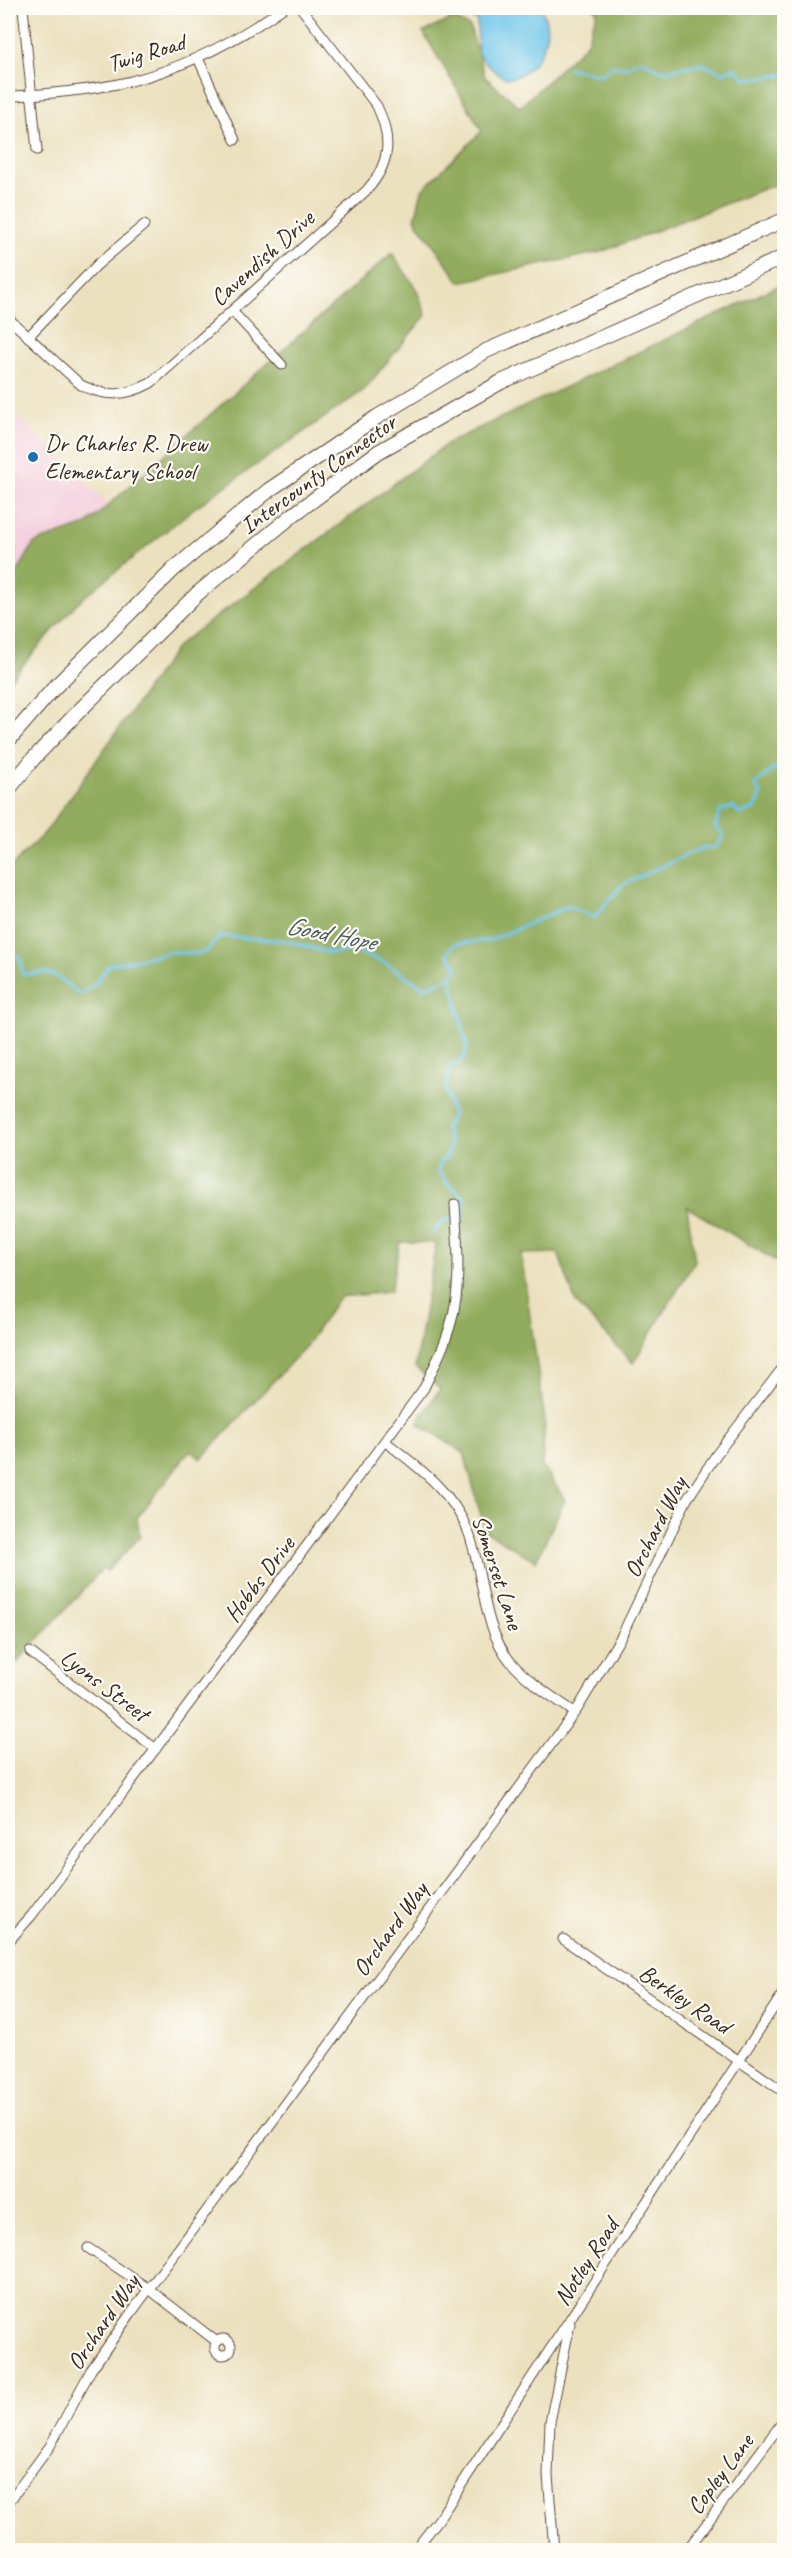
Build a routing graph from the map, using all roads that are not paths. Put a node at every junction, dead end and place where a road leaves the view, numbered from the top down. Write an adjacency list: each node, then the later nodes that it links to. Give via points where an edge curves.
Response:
1 (23, 8): 5 (street)
2 (283, 8): 4 (street, Twig Road, via 249,32)
3 (301, 8): 12 (street, Cavendish Drive, via 377,106 385,124 387,152 377,178 367,190)
4 (198, 58): 5 (street, Twig Road, via 131,81); 7 (street)
5 (33, 95): 6 (street, Twig Road); 8 (street)
6 (8, 98)
7 (235, 140)
8 (37, 150)
9 (784, 220): 16 (highway, Intercounty Connector, via 486,351 377,417 269,490 174,569 54,688)
10 (144, 225): 14 (street, via 97,266)
11 (784, 257): 17 (highway, Intercounty Connector, via 501,382 378,452 197,594 79,711)
12 (232, 311): 14 (street, Cavendish Drive, via 151,383 123,395 94,392 81,385); 15 (street)
13 (8, 318): 14 (street, Cavendish Drive)
14 (28, 337)
15 (282, 365)
16 (8, 741)
17 (8, 790)
18 (455, 1204): 20 (street, Hobbs Drive, via 458,1266 454,1309 424,1388)
19 (784, 1366): 22 (street, Orchard Way, via 686,1501 622,1635)
20 (386, 1442): 22 (street, Somerset Lane, via 428,1475 456,1508 469,1533 495,1635 509,1660); 23 (street, Hobbs Drive)
21 (30, 1652): 23 (street, Lyons Street)
22 (574, 1712): 30 (street, Orchard Way)
23 (156, 1749): 25 (street, Hobbs Drive)
24 (563, 1939): 27 (street, Berkley Road)
25 (8, 1942)
26 (784, 1992): 27 (street, Notley Road)
27 (741, 2061): 28 (street, Berkley Road); 31 (street, Notley Road)
28 (784, 2092)
29 (88, 2248): 30 (street)
30 (149, 2289): 32 (street); 34 (street, Orchard Way, via 91,2370 50,2446)
31 (571, 2320): 35 (street, Notley Road); 36 (street, via 550,2422 548,2475)
32 (217, 2342)
33 (784, 2420): 37 (street, Copley Lane)
34 (8, 2503)
35 (415, 2550)
36 (554, 2550)
37 (687, 2550)

